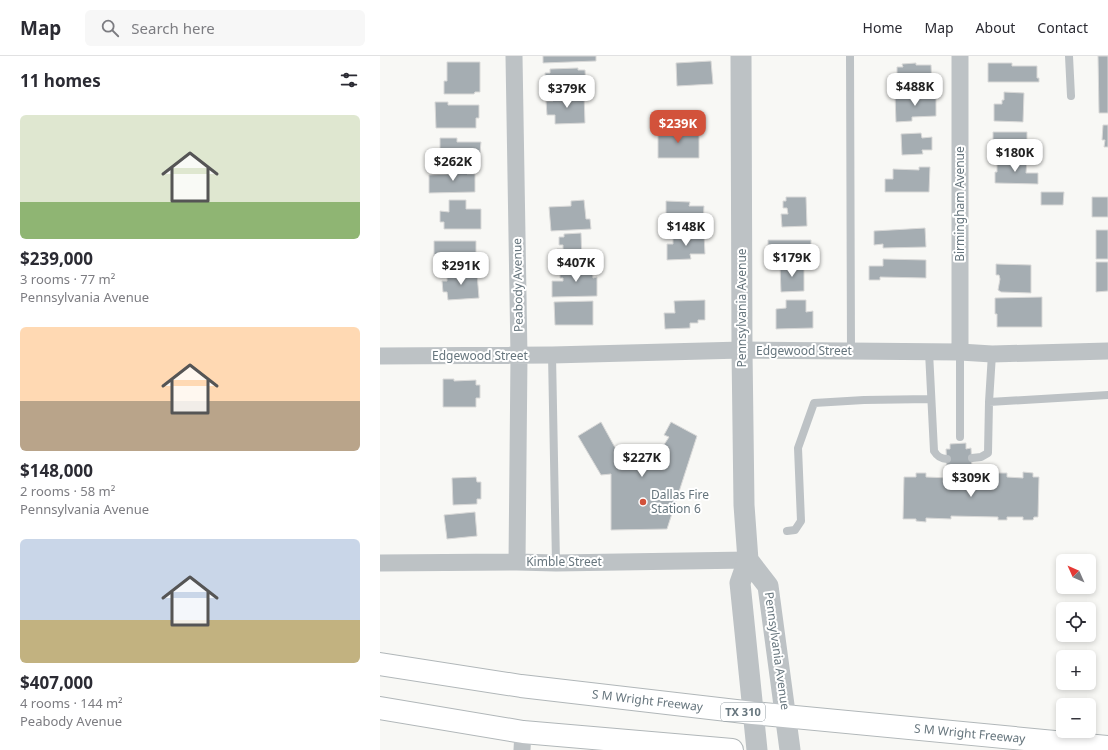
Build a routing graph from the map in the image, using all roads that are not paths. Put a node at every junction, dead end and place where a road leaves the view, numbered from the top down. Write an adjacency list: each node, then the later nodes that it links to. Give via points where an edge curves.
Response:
1 (514, 56): 15 (street, Peabody Avenue)
2 (741, 56): 7 (street, Pennsylvania Avenue)
3 (850, 56): 8 (lane)
4 (960, 56): 11 (street, Birmingham Avenue)
5 (1069, 56): 6 (lane)
6 (1071, 96)
7 (742, 350): 8 (street, Edgewood Street); 13 (street, Edgewood Street); 23 (street, Pennsylvania Avenue, via 744,505)
8 (851, 351): 10 (street, Edgewood Street)
9 (1108, 351): 12 (street, Edgewood Street)
10 (929, 352): 11 (street, Edgewood Street); 17 (lane)
11 (960, 352): 12 (street, Edgewood Street); 19 (lane)
12 (992, 354): 18 (lane)
13 (552, 355): 15 (street, Edgewood Street); 26 (lane)
14 (380, 356): 15 (street, Edgewood Street)
15 (519, 356): 24 (street, Peabody Avenue)
16 (1108, 395): 18 (lane)
17 (931, 399): 21 (lane, via 934,451 938,456); 22 (lane, via 814,404 798,448 802,521 795,530)
18 (989, 402): 20 (lane, via 988,453)
19 (960, 437)
20 (972, 458)
21 (947, 459)
22 (787, 531)
23 (748, 560): 26 (street, Kimble Street); 29 (street, Pennsylvania Avenue, via 740,583); 30 (street, Pennsylvania Avenue, via 768,586)
24 (517, 562): 25 (street, Kimble Street); 26 (street, Kimble Street)
25 (380, 563)
26 (556, 563)
27 (380, 664): 29 (main road, S M Wright Freeway / TX 310, via 521,686)
28 (380, 708): 31 (main road)
29 (753, 713): 30 (main road, S M Wright Freeway / TX 310); 34 (street, Pennsylvania Avenue)
30 (786, 716): 32 (main road, S M Wright Freeway / TX 310); 35 (street, Pennsylvania Avenue)
31 (523, 741): 33 (main road)
32 (1108, 747)
33 (732, 750)
34 (757, 750)
35 (790, 750)

